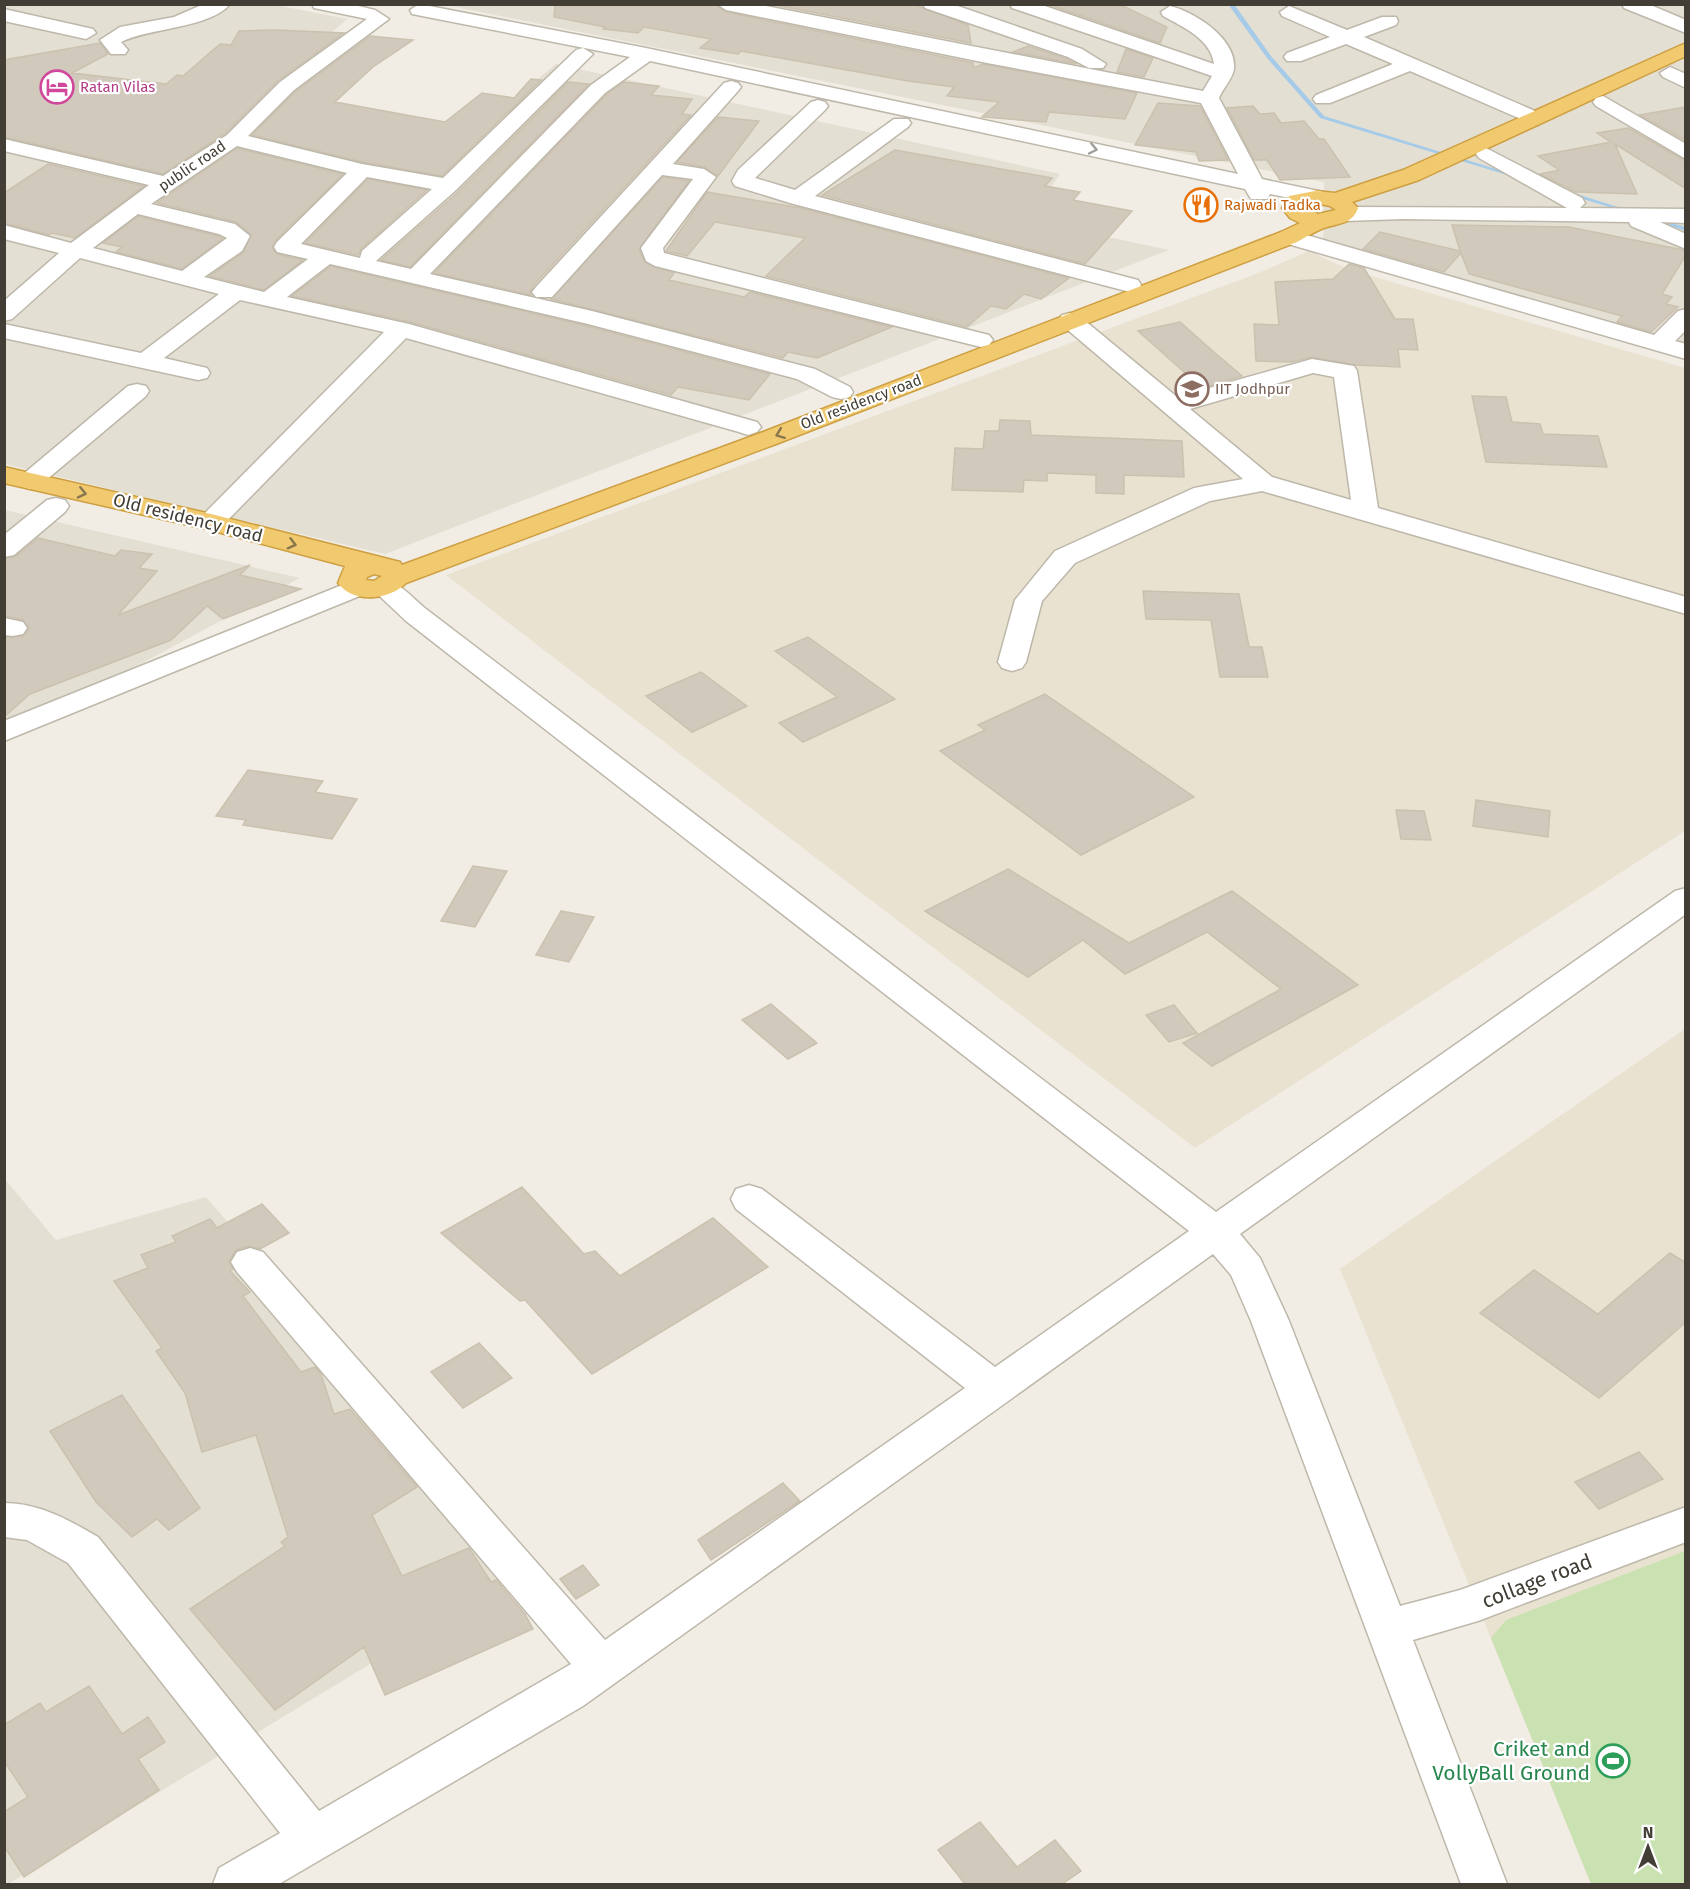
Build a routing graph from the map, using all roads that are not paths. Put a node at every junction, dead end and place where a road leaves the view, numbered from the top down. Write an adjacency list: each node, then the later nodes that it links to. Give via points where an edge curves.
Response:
1 (221, 4): 19 (street, via 179,22 119,33 110,40)
2 (321, 4): 10 (street)
3 (726, 4): 25 (street)
4 (932, 4): 16 (street)
5 (1018, 4): 13 (street)
6 (1631, 4): 14 (street)
7 (419, 6): 10 (street, public road); 22 (street)
8 (1167, 7): 26 (street, via 1216,41 1221,53)
9 (1289, 12): 17 (street)
10 (380, 14): 20 (street); 33 (street, public road, via 294,80)
11 (4, 15): 15 (street)
12 (1389, 21): 17 (street)
13 (1068, 24): 16 (street); 26 (street)
14 (1686, 27)
15 (86, 33)
16 (1038, 38): 25 (street)
17 (1348, 38): 21 (street); 23 (street)
18 (1686, 49): 31 (highway)
19 (118, 50)
20 (583, 54): 22 (street); 40 (street)
21 (1294, 57)
22 (638, 59): 27 (street); 41 (street, one-way to 41); 55 (street, via 598,89)
23 (1410, 64): 28 (street); 31 (street)
24 (1680, 73): 29 (highway)
25 (1131, 84): 26 (street)
26 (1216, 86): 41 (street)
27 (731, 87): 30 (street); 37 (street)
28 (1323, 99)
29 (1603, 102): 35 (street); 36 (highway)
30 (818, 106): 32 (street); 42 (street, via 743,177 748,184)
31 (1535, 118): 46 (highway, via 1411,175)
32 (902, 123): 41 (street); 42 (street)
33 (234, 139): 38 (street); 39 (street, public road)
34 (4, 145): 39 (street)
35 (1686, 153)
36 (1486, 154): 43 (street); 46 (highway, via 1425,182)
37 (657, 168): 59 (street); 66 (street, via 705,177 652,248 654,256 663,261)
38 (362, 170): 40 (street); 53 (street, via 285,248)
39 (166, 183): 45 (street, public road)
40 (448, 185): 54 (street)
41 (1258, 191): 46 (street)
42 (798, 198): 57 (street)
43 (1583, 203): 46 (street); 47 (street)
44 (1686, 206): 47 (street)
45 (134, 207): 52 (street, public road); 56 (street, via 227,229 239,236 234,246)
46 (1325, 208): 47 (street, via 1403,212); 50 (highway, Old residency road); 57 (highway, Old residency road)
47 (1622, 211): 48 (street); 51 (street)
48 (1686, 216)
49 (4, 232): 52 (street)
50 (1289, 237): 63 (highway, Old residency road); 67 (street)
51 (1686, 242)
52 (77, 249): 56 (street); 61 (street, public road)
53 (327, 256): 60 (street); 72 (street, via 784,368 806,374)
54 (370, 256)
55 (422, 269)
56 (186, 279): 58 (street)
57 (1130, 285): 66 (highway, Old residency road)
58 (236, 292): 60 (street); 69 (street)
59 (544, 292)
60 (268, 300): 64 (street)
61 (4, 314)
62 (1686, 316): 67 (street)
63 (1070, 320): 73 (street); 82 (highway, Old residency road, one-way to 82, via 767,439)
64 (401, 328): 74 (street); 80 (street)
65 (4, 331): 69 (street)
66 (981, 340): 72 (highway, Old residency road)
67 (1659, 344): 68 (street)
68 (1686, 352)
69 (146, 361): 70 (street)
70 (198, 373)
71 (137, 392): 75 (street)
72 (841, 392): 74 (highway, Old residency road)
73 (1174, 406): 76 (street); 79 (street, via 1312,366 1345,371)
74 (748, 427): 82 (highway, Old residency road)
75 (17, 478): 80 (highway, Old residency road, one-way to 80)
76 (1263, 483): 79 (street); 84 (street, via 1203,494 1065,556 1029,600)
77 (4, 494): 78 (highway, Old residency road)
78 (56, 506): 81 (street); 82 (highway, Old residency road)
79 (1366, 513): 83 (street)
80 (212, 522): 82 (highway, Old residency road, one-way to 82)
81 (4, 549)
82 (375, 577): 85 (street); 88 (street, via 425,622)
83 (1686, 606)
84 (1012, 662)
85 (4, 732)
86 (1686, 898): 88 (street)
87 (749, 1199): 90 (street)
88 (1215, 1231): 90 (street); 93 (street, via 1247,1268 1270,1321)
89 (250, 1262): 94 (street)
90 (995, 1389): 94 (street)
91 (4, 1520): 95 (street, via 44,1528 83,1550)
92 (1686, 1524): 93 (street, collage road, via 1463,1608)
93 (1386, 1629): 97 (street)
94 (602, 1668): 95 (street)
95 (314, 1840): 96 (street)
96 (236, 1884)
97 (1484, 1884)

